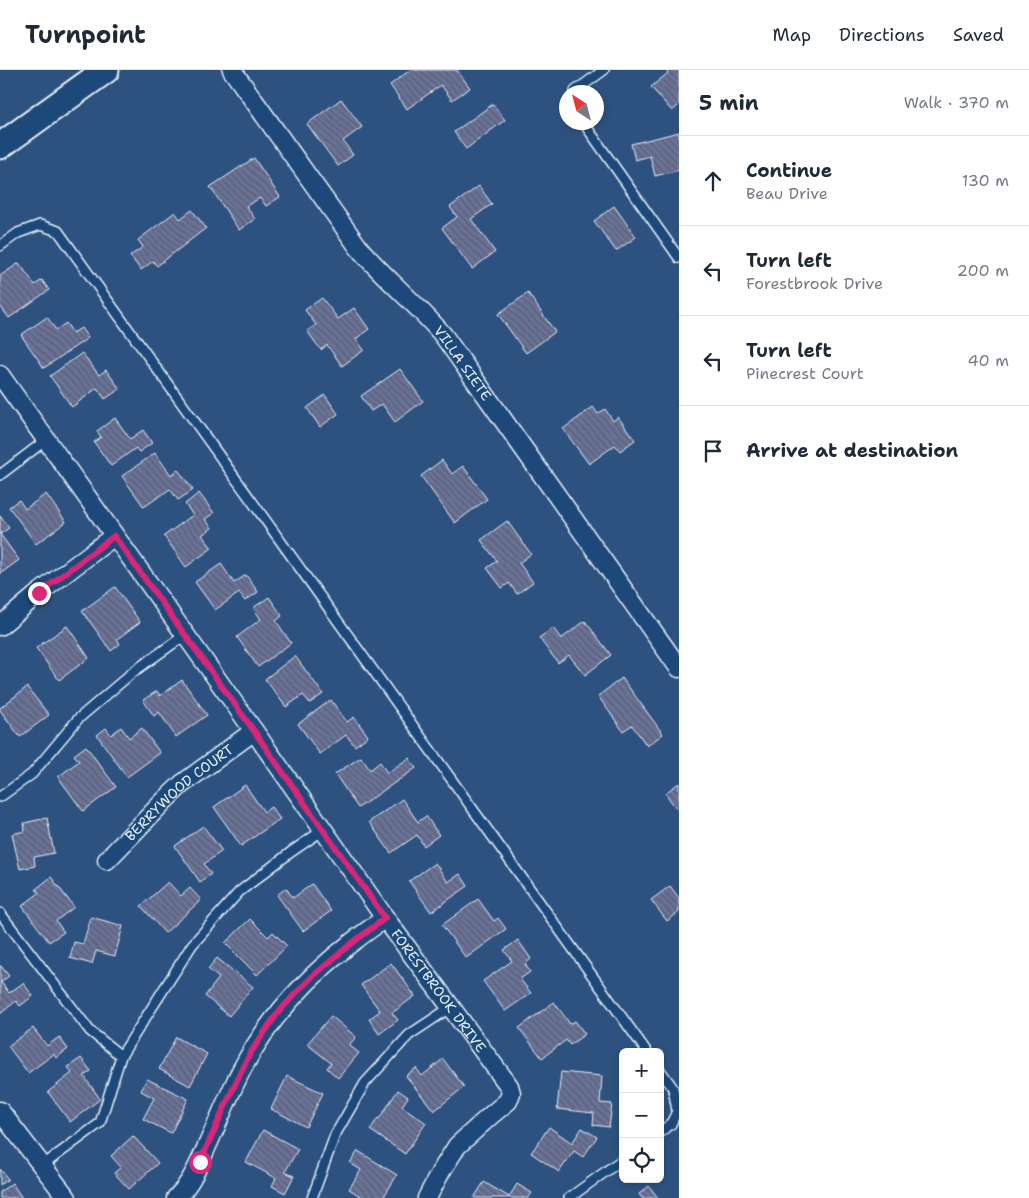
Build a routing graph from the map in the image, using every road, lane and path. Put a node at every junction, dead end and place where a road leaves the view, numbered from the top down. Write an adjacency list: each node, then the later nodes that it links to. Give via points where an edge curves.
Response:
1 (106, 70): 6 (street)
2 (232, 70): 15 (street, VILLA SIETE, via 359,248 443,335)
3 (604, 70): 4 (lane)
4 (584, 85)
5 (589, 130): 8 (lane)
6 (0, 146)
7 (0, 246): 23 (lane, via 18,233 40,225 58,231)
8 (679, 258)
9 (0, 375): 10 (street, FORESTBROOK DRIVE)
10 (46, 440): 11 (lane); 12 (street, FORESTBROOK DRIVE)
11 (0, 475)
12 (114, 536): 13 (street); 14 (street, FORESTBROOK DRIVE)
13 (0, 626)
14 (185, 635): 16 (street, FORESTBROOK DRIVE); 17 (lane, via 132,672 78,719 32,774)
15 (679, 668)
16 (254, 731): 18 (street, FORESTBROOK DRIVE); 19 (street, BERRYWOOD COURT, via 182,784)
17 (0, 798)
18 (323, 830): 21 (street, FORESTBROOK DRIVE); 24 (lane, via 239,892 192,945)
19 (107, 860)
20 (0, 913): 24 (lane, via 90,1031)
21 (385, 918): 22 (street, FORESTBROOK DRIVE); 32 (street, via 312,977 277,1014 248,1058 200,1162)
22 (450, 1007): 33 (lane, via 409,1035 366,1083 335,1135); 34 (street, FORESTBROOK DRIVE, via 511,1092 508,1101 457,1146)
23 (645, 1048)
24 (121, 1056): 30 (lane, via 100,1123)
25 (664, 1076): 26 (lane, via 673,1088)
26 (678, 1106): 28 (lane, via 671,1124)
27 (0, 1111): 30 (street)
28 (664, 1129)
29 (619, 1162): 35 (lane)
30 (42, 1166): 31 (street)
31 (67, 1198)
32 (176, 1198)
33 (312, 1198)
34 (427, 1198)
35 (569, 1198)

